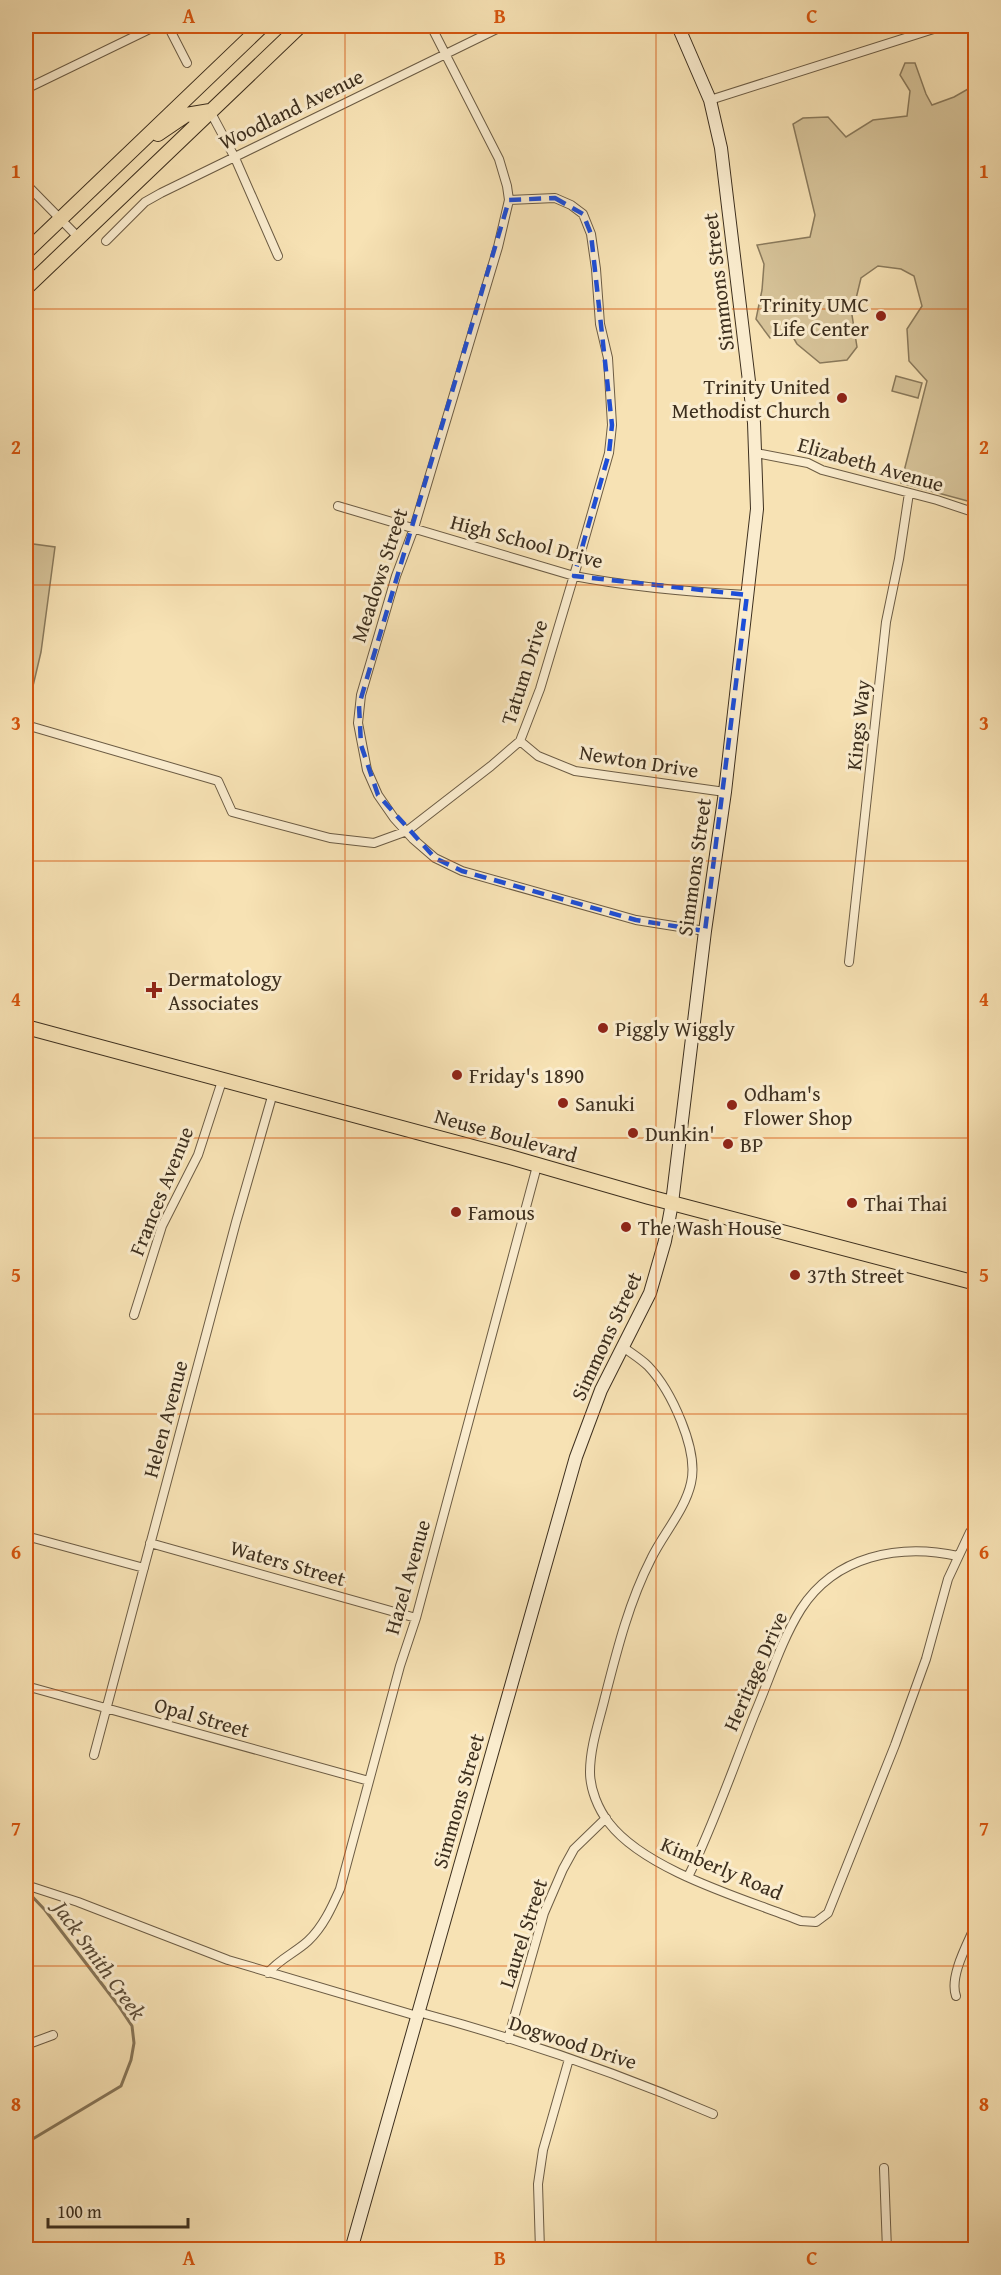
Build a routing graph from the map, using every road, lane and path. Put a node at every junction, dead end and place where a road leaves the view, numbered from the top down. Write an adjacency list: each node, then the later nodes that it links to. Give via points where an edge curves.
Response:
1 (156, 26): 11 (street)
2 (168, 26): 10 (street)
3 (262, 26): 14 (main road)
4 (300, 26): 13 (main road)
5 (431, 26): 9 (street, Meadows Street)
6 (503, 26): 9 (street, Woodland Avenue)
7 (678, 26): 12 (street, Simmons Street)
8 (943, 26): 12 (street)
9 (446, 54): 15 (street, Woodland Avenue); 17 (street, Meadows Street, via 499,159)
10 (187, 63)
11 (26, 89)
12 (710, 100): 24 (street, Simmons Street, via 728,196)
13 (210, 111): 14 (main road, via 186,115); 15 (street); 19 (main road)
14 (123, 158): 18 (main road)
15 (235, 158): 20 (street, Woodland Avenue, via 145,202); 22 (street)
16 (26, 184): 18 (street)
17 (509, 200): 28 (street, Meadows Street); 29 (street, Tatum Drive, via 555,198 583,214 591,234 600,324 608,358 612,425 609,453)
18 (60, 218): 19 (street); 21 (main road)
19 (78, 237): 23 (main road)
20 (106, 241)
21 (26, 252)
22 (278, 256)
23 (26, 288)
24 (756, 453): 25 (street, Elizabeth Avenue); 30 (street, Simmons Street, via 757,509)
25 (909, 493): 27 (street, Elizabeth Avenue); 36 (street, Kings Way, via 886,622)
26 (338, 506): 28 (street, High School Drive)
27 (975, 513)
28 (414, 528): 29 (street, High School Drive); 34 (street, Meadows Street, via 369,665 358,723 378,795)
29 (574, 576): 30 (street, High School Drive, via 683,591); 32 (street, Tatum Drive, via 540,690)
30 (747, 595): 33 (street, Simmons Street)
31 (26, 724): 34 (street, Tatum Drive, via 218,781 232,812 360,842 374,843)
32 (520, 741): 33 (street, Newton Drive, via 538,756 576,771); 34 (street, Tatum Drive)
33 (725, 792): 35 (street, Simmons Street)
34 (407, 831): 35 (street, Meadows Street, via 435,858 462,871 636,920)
35 (705, 931): 41 (street, Simmons Street)
36 (849, 963)
37 (26, 1026): 38 (main road, Neuse Boulevard)
38 (222, 1081): 39 (main road, Neuse Boulevard); 43 (street, Frances Avenue, via 198,1155 162,1226)
39 (273, 1093): 40 (main road, Neuse Boulevard); 47 (street, Helen Avenue)
40 (537, 1166): 41 (main road, Neuse Boulevard); 50 (street, Hazel Avenue)
41 (672, 1203): 42 (main road, Neuse Boulevard); 44 (street, Simmons Street, via 656,1275)
42 (975, 1283)
43 (134, 1315)
44 (623, 1347): 55 (street, Kimberly Road, via 648,1365 663,1384 692,1455 692,1482 638,1589 592,1748 590,1774); 61 (street, Simmons Street, via 601,1390 576,1458)
45 (975, 1529): 48 (street, Kimberly Road)
46 (26, 1536): 49 (street)
47 (150, 1543): 49 (street, Helen Avenue); 50 (street, Waters Street)
48 (958, 1556): 56 (street, Heritage Drive, via 891,1552 849,1564 802,1607 773,1667); 56 (street, Kimberly Road, via 918,1681 828,1913 816,1922 801,1921)
49 (144, 1568): 52 (street, Helen Avenue)
50 (416, 1618): 54 (street, Hazel Avenue)
51 (26, 1686): 52 (street, Opal Street)
52 (106, 1708): 53 (street, Helen Avenue); 54 (street, Opal Street)
53 (94, 1755)
54 (369, 1781): 59 (street, Hazel Avenue, via 330,1913 309,1941)
55 (606, 1818): 56 (street, Kimberly Road, via 629,1843); 63 (street, Laurel Street, via 574,1849 563,1869 544,1913)
56 (688, 1877)
57 (26, 1885): 59 (street)
58 (975, 1924): 60 (street, via 955,1978)
59 (268, 1973): 61 (street)
60 (956, 1996)
61 (418, 2014): 63 (street, Dogwood Drive); 68 (street, Simmons Street)
62 (53, 2035): 64 (street)
63 (508, 2039): 65 (street, Dogwood Drive)
64 (26, 2045)
65 (569, 2059): 66 (street, Dogwood Drive); 70 (street, via 543,2150 538,2184)
66 (713, 2114)
67 (884, 2168): 71 (street)
68 (351, 2248): 69 (street)
69 (368, 2250)
70 (540, 2250)
71 (887, 2250)

